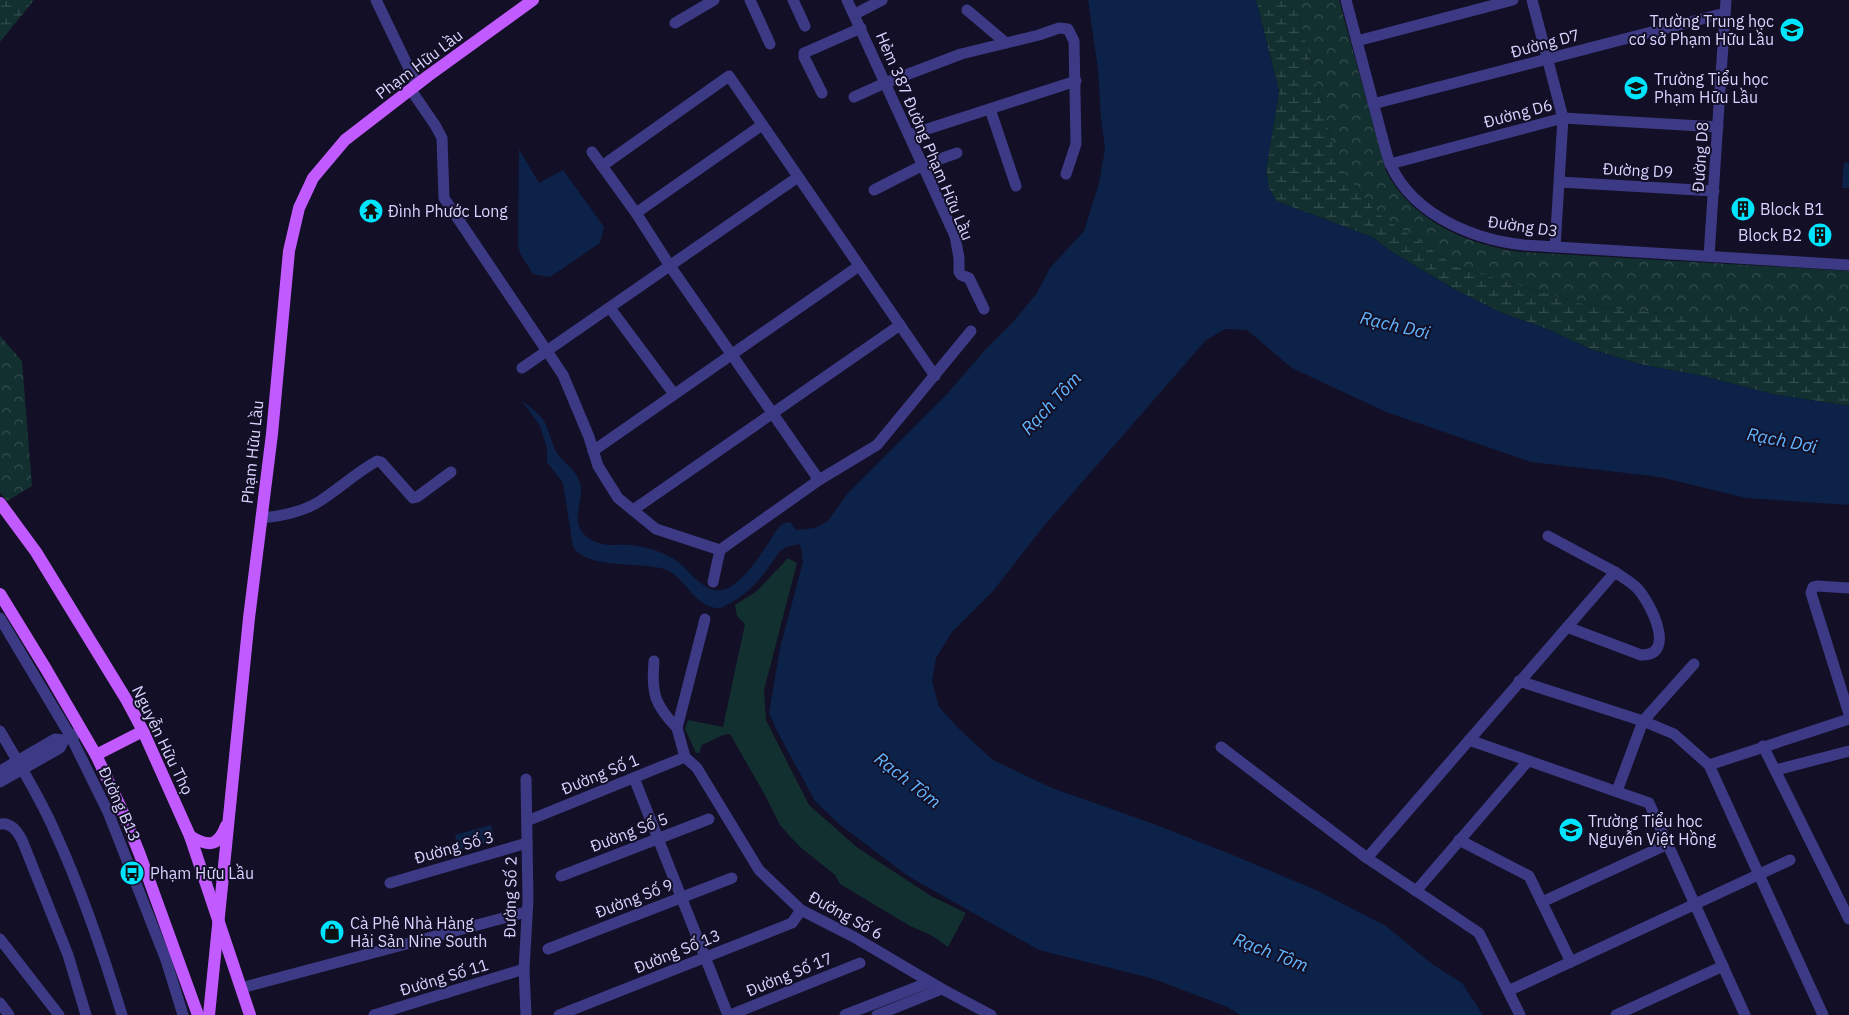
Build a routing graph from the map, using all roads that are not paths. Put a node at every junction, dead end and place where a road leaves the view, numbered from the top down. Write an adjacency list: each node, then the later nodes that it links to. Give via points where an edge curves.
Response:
1 (376, 0): 24 (street)
2 (533, 0): 24 (main road, Phạm Hữu Lầu)
3 (714, 0): 15 (street)
4 (750, 0): 20 (street)
5 (793, 0): 16 (street)
6 (847, 0): 14 (street, Hẻm 387 Đường Phạm Hữu Lầu)
7 (882, 0): 14 (street)
8 (1346, 0): 18 (street, Đường D3)
9 (1513, 0): 18 (street)
10 (1532, 0): 21 (street)
11 (1726, 0): 13 (street, Đường D8)
12 (967, 10): 19 (street)
13 (1726, 13): 21 (street, Đường D7); 31 (street, Đường D8)
14 (854, 14): 17 (street, Hẻm 387 Đường Phạm Hữu Lầu)
15 (675, 23)
16 (805, 26)
17 (861, 28): 23 (street, Hẻm 387 Đường Phạm Hữu Lầu); 25 (street, via 804,53)
18 (1357, 42): 27 (street, Đường D3)
19 (1006, 43): 22 (street, via 1059,28 1068,29 1074,41); 23 (street, via 961,54)
20 (770, 44)
21 (1548, 59): 27 (street, Đường D7); 29 (street)
22 (1076, 81): 28 (street); 38 (street, via 1076,144)
23 (885, 83): 26 (street); 32 (street, Hẻm 387 Đường Phạm Hữu Lầu)
24 (414, 87): 54 (street, via 442,138 444,198); 65 (main road, Phạm Hữu Lầu, via 345,140 313,178 299,208 289,251)
25 (822, 93)
26 (854, 97)
27 (1373, 104): 35 (street, Đường D3)
28 (990, 109): 32 (street); 41 (street)
29 (1563, 118): 31 (street, Đường D6); 35 (street, Đường D6); 40 (street)
30 (762, 125): 37 (street, via 729,76); 39 (street); 44 (street)
31 (1718, 127): 43 (street, Đường D8)
32 (909, 135): 36 (street, Hẻm 387 Đường Phạm Hữu Lầu)
33 (592, 152): 37 (street)
34 (957, 153): 36 (street)
35 (1390, 164): 45 (street, Đường D3, via 1401,184 1415,198 1452,224 1492,240)
36 (922, 165): 42 (street); 51 (street, Hẻm 387 Đường Phạm Hữu Lầu, via 954,236 959,258 958,272 969,278)
37 (602, 166): 44 (street)
38 (1066, 174)
39 (798, 177): 48 (street); 49 (street)
40 (1560, 182): 43 (street, Đường D9); 45 (street)
41 (1016, 186)
42 (874, 190)
43 (1714, 191): 46 (street, Đường D8)
44 (636, 213): 48 (street)
45 (1555, 247): 46 (street, Đường D3)
46 (1709, 256): 47 (street, Đường D3)
47 (1849, 265)
48 (670, 266): 50 (street); 55 (street)
49 (859, 266): 52 (street); 55 (street)
50 (610, 308): 54 (street); 58 (street)
51 (984, 309)
52 (900, 325): 57 (street); 59 (street)
53 (971, 331): 57 (street)
54 (548, 351): 56 (street); 60 (street, via 563,375)
55 (732, 354): 58 (street); 59 (street)
56 (522, 368)
57 (935, 376): 62 (street, via 878,445)
58 (674, 394): 60 (street)
59 (773, 414): 62 (street); 64 (street)
60 (593, 452): 64 (street, via 618,498)
61 (450, 472): 65 (street, via 413,498 377,461 319,502 302,510)
62 (819, 480): 67 (street)
63 (0, 503): 83 (main road, Nguyễn Hữu Thọ, via 36,552)
64 (633, 510): 67 (street, via 656,528)
65 (262, 518): 100 (main road, Phạm Hữu Lầu)
66 (1548, 536): 68 (street)
67 (720, 550): 69 (street)
68 (1615, 572): 74 (street); 74 (street, via 1644,596 1660,634 1658,650 1641,655)
69 (713, 582)
70 (1849, 588): 78 (street, via 1817,586 1811,593)
71 (0, 594): 84 (main road, via 22,629)
72 (0, 618): 84 (street, Đường B13)
73 (705, 619): 81 (street)
74 (1567, 627): 77 (street)
75 (654, 661): 81 (street, via 652,680 655,698 662,713)
76 (1694, 664): 80 (street)
77 (1520, 681): 80 (street); 85 (street)
78 (1849, 714)
79 (1849, 719): 86 (street)
80 (1643, 721): 92 (street, via 1674,734); 99 (street)
81 (677, 728): 90 (street)
82 (0, 731): 93 (street)
83 (143, 732): 89 (main road); 104 (main road, Nguyễn Hữu Thọ)
84 (72, 736): 89 (main road); 93 (street, via 56,739); 139 (street, Đường B13, via 108,812 166,960)
85 (1469, 740): 91 (street); 109 (street)
86 (1763, 746): 92 (street); 94 (street)
87 (1221, 747): 109 (street)
88 (1849, 751): 94 (street)
89 (96, 755): 140 (main road, via 140,855)
90 (685, 757): 96 (street, Đường Số 1); 119 (street, Đường Số 6, via 697,768 759,870)
91 (1528, 761): 99 (street); 106 (street)
92 (1709, 765): 111 (street)
93 (20, 766): 95 (street); 98 (street); 138 (street, via 55,830 101,949)
94 (1776, 770): 122 (street)
95 (0, 771)
96 (634, 778): 102 (street, Đường Số 1); 105 (street)
97 (526, 779): 102 (street, Đường Số 2)
98 (0, 782)
99 (1617, 792): 108 (street, via 1649,803)
100 (229, 818): 104 (main road, via 222,837 215,843 206,844); 121 (main road, Phạm Hữu Lầu)
101 (709, 819): 105 (street, Đường Số 5)
102 (527, 822): 107 (street, Đường Số 2)
103 (0, 824): 137 (street, via 12,826 22,840 68,955)
104 (190, 836): 121 (main road, Nguyễn Hữu Thọ)
105 (658, 839): 112 (street, Đường Số 5); 116 (street)
106 (1459, 840): 115 (street); 117 (street, via 1529,876)
107 (527, 843): 114 (street, Đường Số 3); 120 (street, Đường Số 2)
108 (1668, 844): 117 (street); 118 (street)
109 (1368, 858): 115 (street)
110 (1790, 860): 111 (street)
111 (1758, 875): 118 (street); 153 (street)
112 (561, 876)
113 (732, 878): 116 (street, Đường Số 9)
114 (390, 883)
115 (1416, 891): 133 (street, via 1479,933)
116 (681, 898): 124 (street, Đường Số 9); 125 (street)
117 (1542, 902): 126 (street)
118 (1695, 904): 126 (street); 128 (street)
119 (801, 910): 125 (street, Đường Số 13, via 792,923); 130 (street, Đường Số 6)
120 (526, 912): 129 (street, Đường Số 2); 131 (street)
121 (218, 918): 131 (main road, Nguyễn Hữu Thọ); 141 (main road, Phạm Hữu Lầu)
122 (1849, 919)
123 (0, 939): 136 (street)
124 (548, 950)
125 (706, 958): 145 (street, Đường Số 13); 146 (street)
126 (1571, 962): 133 (street)
127 (860, 963): 146 (street, Đường Số 17)
128 (1723, 966): 151 (street); 152 (street)
129 (524, 969): 143 (street, Đường Số 11); 144 (street, Đường Số 2)
130 (930, 982): 132 (street, Đường Số 6); 147 (street)
131 (241, 988): 142 (main road, Nguyễn Hữu Thọ)
132 (942, 989): 148 (street); 149 (street, Đường Số 6)
133 (1508, 991): 150 (street)
134 (0, 1002): 135 (street)
135 (10, 1015)
136 (59, 1015)
137 (86, 1015)
138 (122, 1015)
139 (183, 1015)
140 (198, 1015)
141 (209, 1015)
142 (250, 1015)
143 (374, 1015)
144 (526, 1015)
145 (559, 1015)
146 (729, 1015)
147 (845, 1015)
148 (877, 1015)
149 (991, 1015)
150 (1520, 1015)
151 (1616, 1015)
152 (1745, 1015)
153 (1823, 1015)

